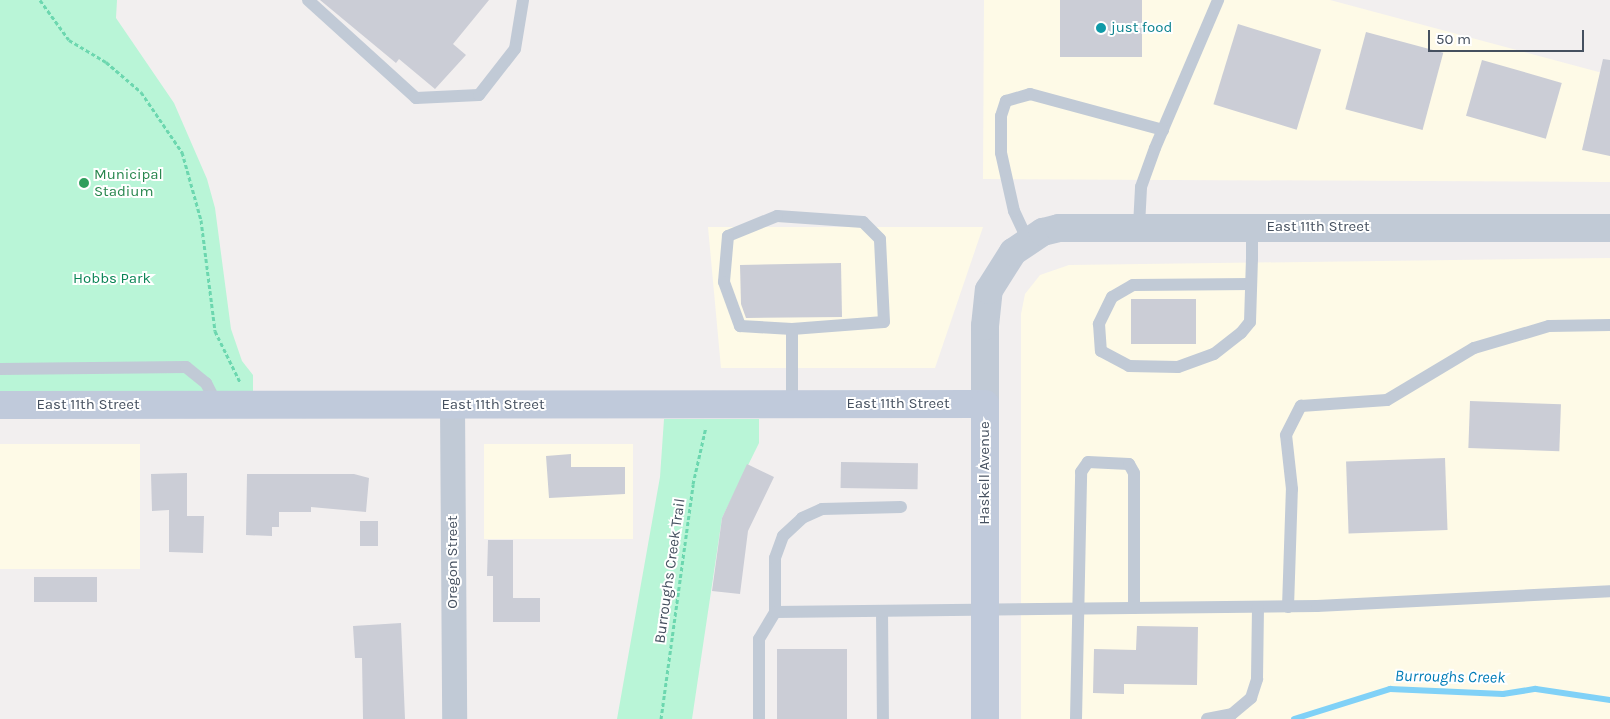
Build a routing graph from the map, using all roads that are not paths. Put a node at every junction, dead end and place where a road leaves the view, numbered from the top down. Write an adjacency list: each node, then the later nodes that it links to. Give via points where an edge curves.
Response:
1 (308, 0): 2 (lane, via 416,98 479,94 516,49)
2 (523, 0)
3 (1218, 0): 4 (lane)
4 (1163, 130): 5 (lane, via 1142,187); 8 (lane, via 1030,94 1006,102 1001,116 1001,153 1014,211)
5 (1139, 226): 6 (street, East 11th Street); 8 (street, East 11th Street, via 1059,228)
6 (1252, 227): 7 (street, East 11th Street); 9 (lane)
7 (1610, 228)
8 (1028, 241): 14 (street, Haskell Avenue, via 1013,252 989,290 985,326)
9 (1251, 284): 9 (lane, via 1250,322 1214,354 1178,366 1129,366 1101,351 1099,324 1112,297 1133,286)
10 (1610, 325): 21 (lane, via 1549,326 1474,348 1387,400 1301,406 1286,435 1292,489)
11 (792, 329): 11 (lane, via 740,326 724,282 728,236 777,216 863,222 880,238 884,322); 13 (lane)
12 (0, 369): 16 (lane, via 186,367 206,383)
13 (792, 404): 14 (main road, East 11th Street); 17 (main road, East 11th Street)
14 (985, 404): 24 (main road, Haskell Avenue)
15 (0, 405): 16 (main road, East 11th Street)
16 (217, 405): 17 (main road, East 11th Street)
17 (452, 405): 27 (street, Oregon Street)
18 (901, 507): 26 (lane, via 822,509 802,518 783,536 774,558)
19 (1610, 591): 21 (lane)
20 (1258, 607): 21 (lane); 22 (lane); 32 (lane, via 1257,679 1251,698 1232,714)
21 (1288, 607)
22 (1134, 608): 23 (lane); 23 (lane, via 1134,473 1129,464 1088,462 1082,472)
23 (1077, 609): 24 (lane); 31 (lane)
24 (985, 610): 25 (lane); 30 (main road, Haskell Avenue)
25 (882, 611): 26 (lane); 29 (lane)
26 (775, 612): 28 (lane, via 758,639)
27 (454, 719)
28 (759, 719)
29 (883, 719)
30 (985, 719)
31 (1076, 719)
32 (1208, 719)

